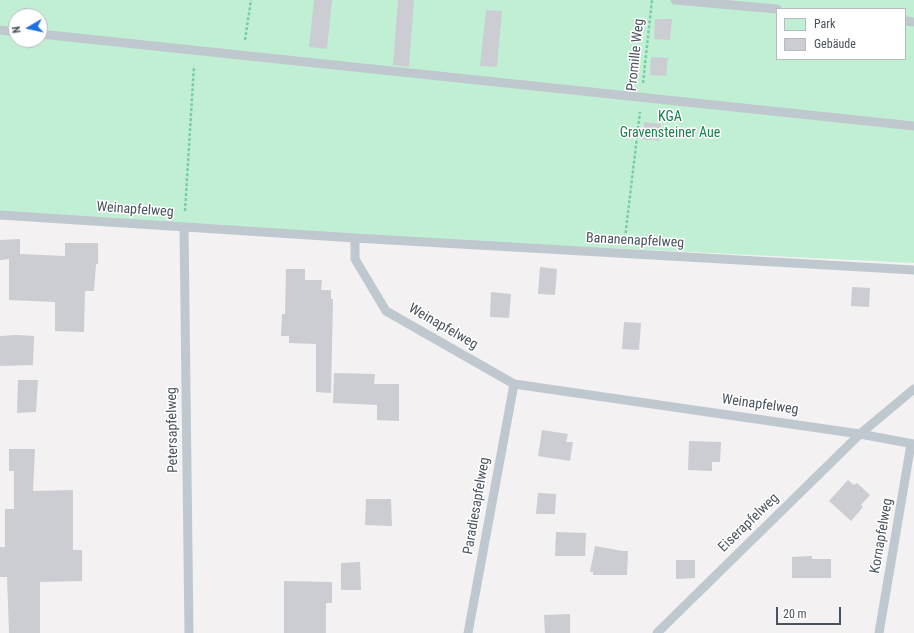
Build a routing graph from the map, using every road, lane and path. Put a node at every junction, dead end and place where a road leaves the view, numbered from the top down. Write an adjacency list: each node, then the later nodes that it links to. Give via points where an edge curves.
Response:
1 (251, 0): 7 (path)
2 (652, 0): 8 (path, Promille Weg)
3 (674, 0): 4 (lane)
4 (776, 9)
5 (48, 35): 6 (lane)
6 (195, 50): 7 (lane); 11 (path)
7 (243, 55): 8 (lane)
8 (642, 98): 9 (lane); 13 (path, Promille Weg)
9 (914, 126)
10 (0, 215): 11 (lane, Weinapfelweg)
11 (184, 227): 12 (lane, Weinapfelweg); 19 (lane, Petersapfelweg)
12 (355, 238): 13 (lane, Bananenapfelweg); 15 (lane, Weinapfelweg, via 355,259 386,311)
13 (623, 254): 14 (lane, Bananenapfelweg)
14 (914, 270)
15 (514, 384): 17 (lane, Weinapfelweg); 20 (lane, Paradiesapfelweg)
16 (914, 390): 17 (lane, Eiserapfelweg)
17 (860, 434): 18 (lane, Weinapfelweg); 21 (lane, Eiserapfelweg)
18 (913, 444): 22 (lane, Kornapfelweg)
19 (189, 633)
20 (468, 633)
21 (657, 633)
22 (879, 633)

